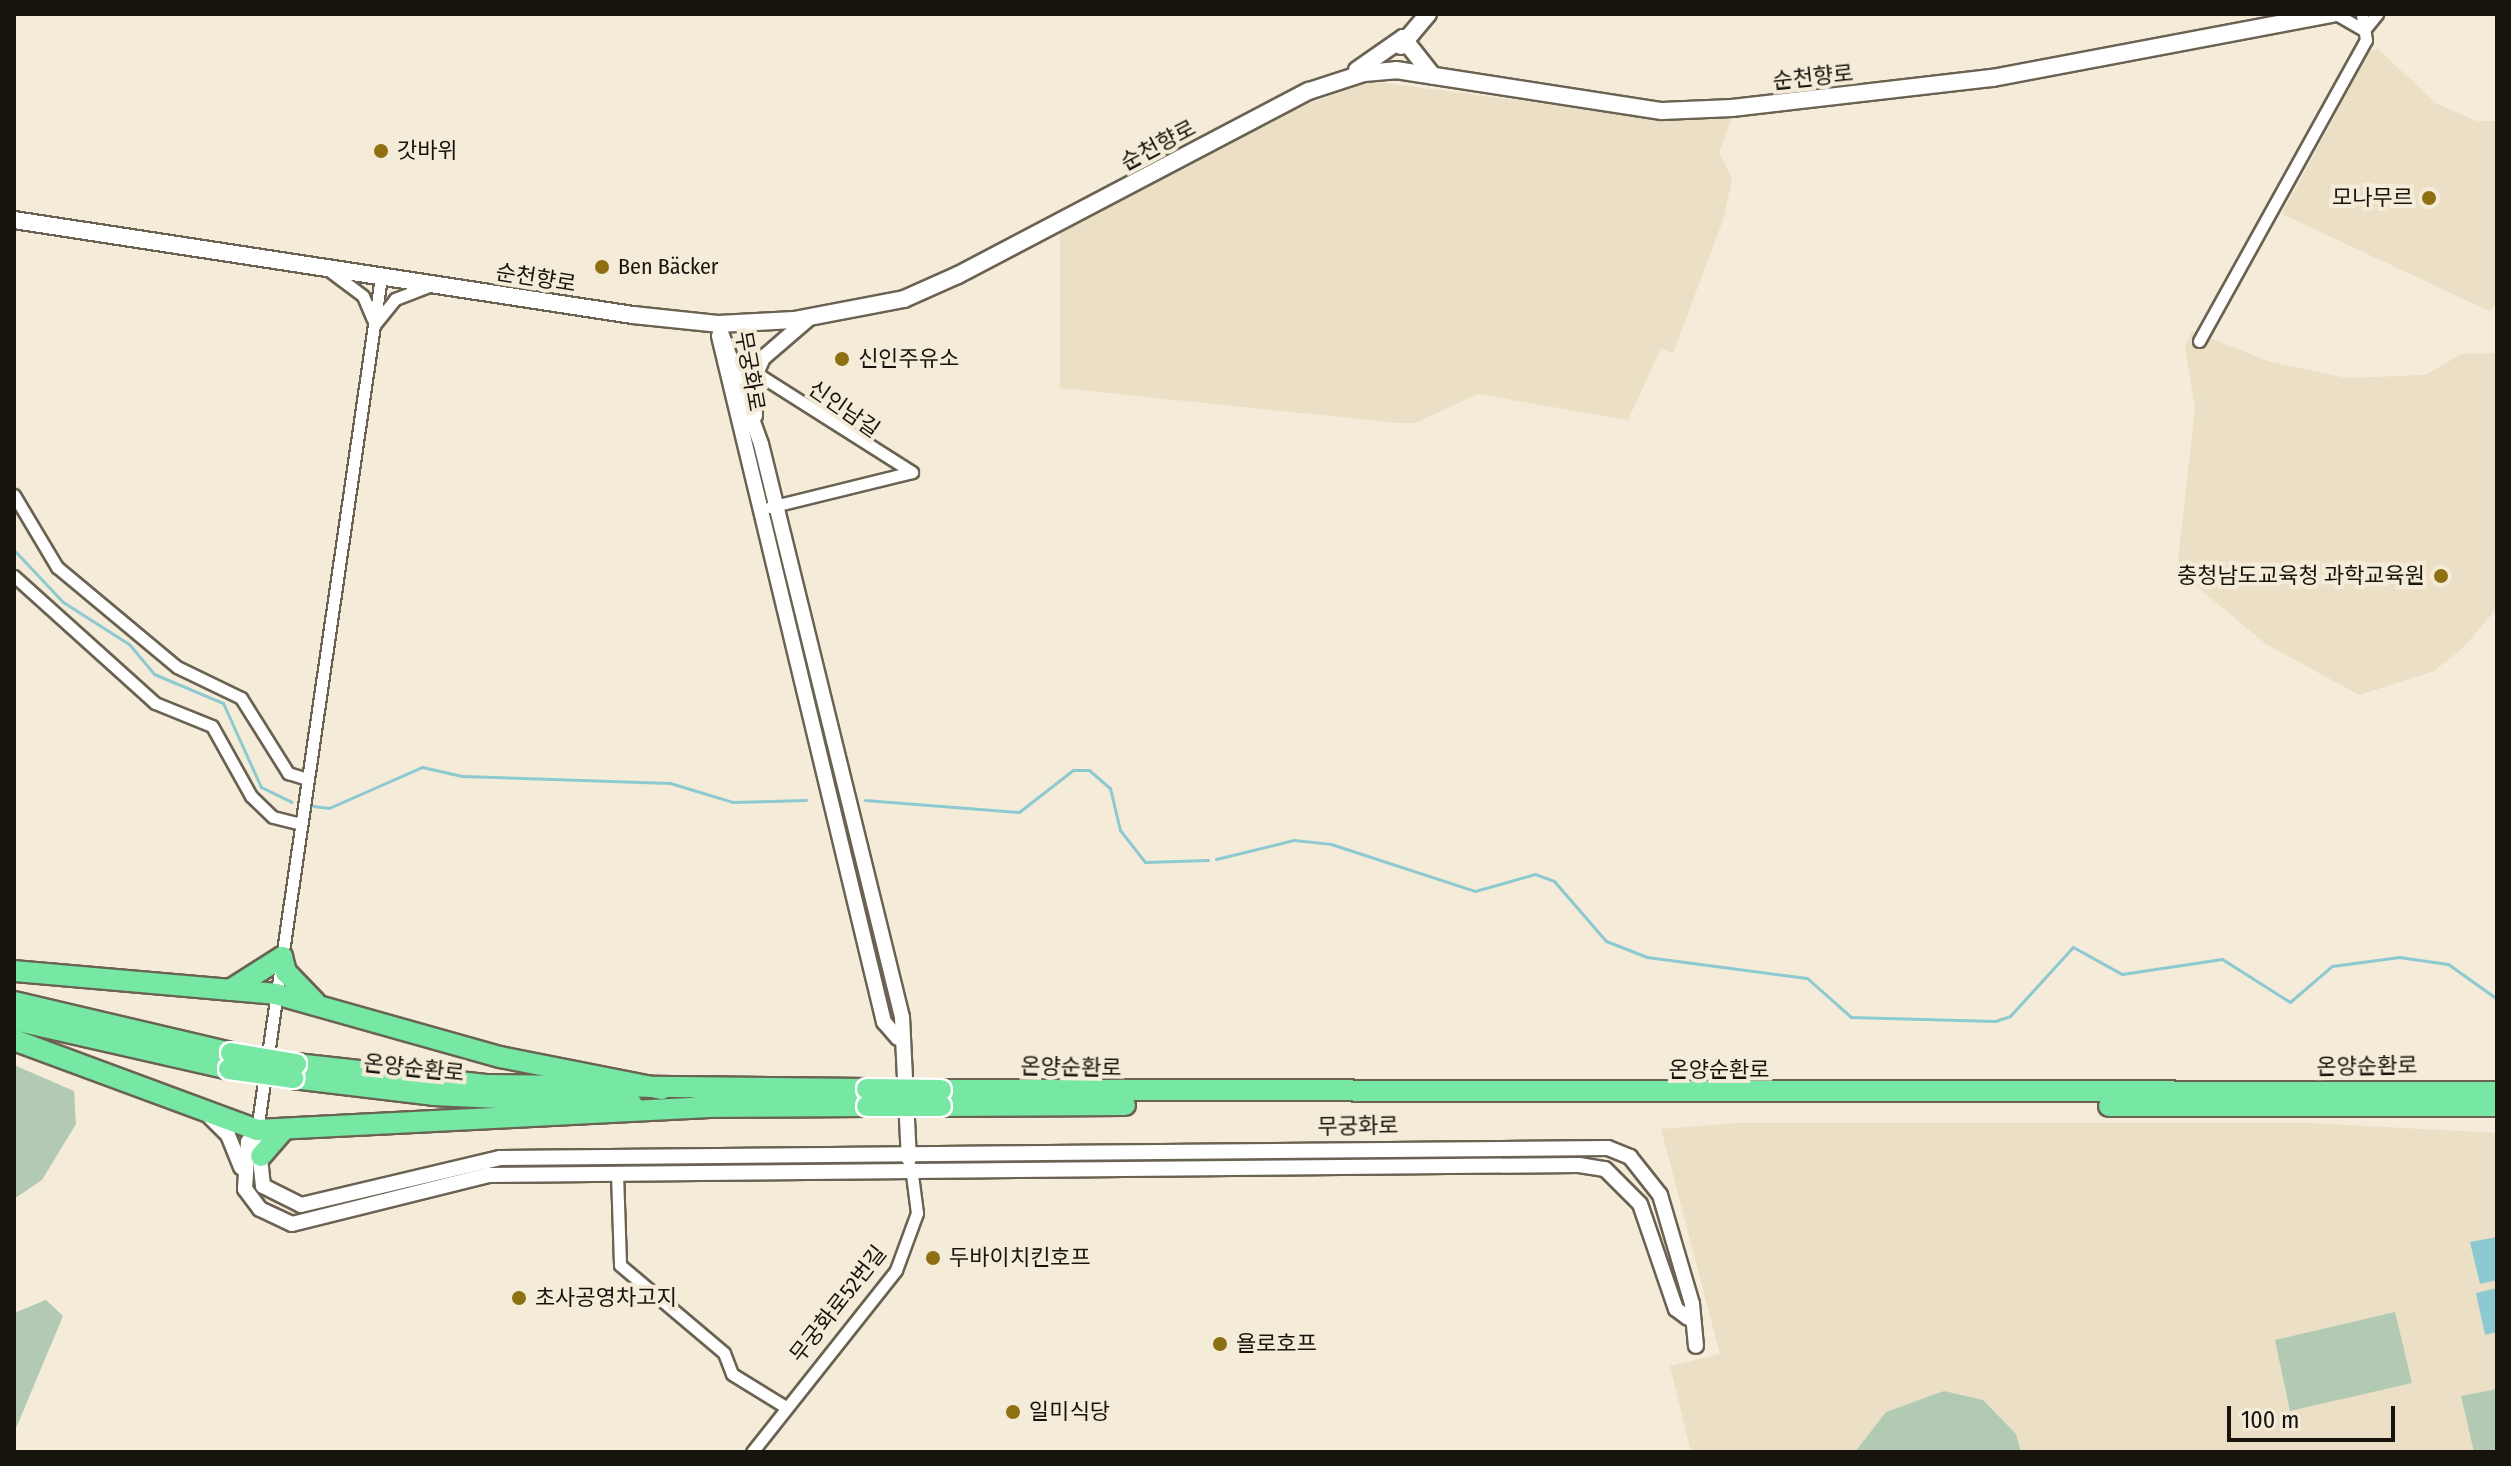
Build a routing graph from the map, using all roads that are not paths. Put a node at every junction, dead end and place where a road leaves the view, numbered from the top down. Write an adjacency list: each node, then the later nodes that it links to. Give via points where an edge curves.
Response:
1 (1428, 14): 6 (main road)
2 (2334, 14): 5 (street); 8 (main road, 순천향로, via 1993,78 1732,108 1662,111)
3 (2362, 14): 5 (street)
4 (2377, 14): 5 (street)
5 (2364, 30): 17 (street, via 2366,40)
6 (1403, 38): 7 (main road); 8 (main road); 9 (main road)
7 (1396, 70): 8 (main road, 순천향로); 9 (main road, 순천향로)
8 (1436, 77)
9 (1346, 78): 14 (main road, 순천향로, via 958,275 904,299)
10 (14, 220): 11 (main road, 순천향로)
11 (326, 268): 12 (main road, 순천향로); 15 (street, via 363,296)
12 (381, 277): 13 (main road, 순천향로); 15 (street)
13 (437, 285): 15 (street, via 395,299); 16 (main road, 순천향로)
14 (815, 317): 16 (main road, 순천향로); 18 (street, via 772,344)
15 (374, 324): 24 (street)
16 (718, 324): 19 (street, 무궁화로); 22 (street, 무궁화로)
17 (2199, 341)
18 (756, 373): 19 (street, via 752,404); 21 (street, 신인남길, via 912,472)
19 (761, 444): 21 (street, 무궁화로)
20 (14, 495): 24 (street, via 57,567 177,667 241,698 288,773)
21 (776, 505): 22 (street); 33 (street, 무궁화로, via 902,1017)
22 (758, 510): 33 (street, 무궁화로, via 884,1022)
23 (14, 576): 25 (street, via 155,703 212,726 251,796 273,817)
24 (308, 779): 25 (street)
25 (301, 824): 26 (street)
26 (282, 957): 28 (highway); 29 (street); 31 (highway, via 286,972)
27 (14, 971): 28 (highway)
28 (226, 991): 29 (highway)
29 (276, 994): 31 (highway); 44 (street)
30 (14, 1002): 35 (highway)
31 (319, 1005): 37 (highway, via 500,1057)
32 (14, 1020): 35 (highway)
33 (898, 1038): 46 (street, 무궁화로)
34 (14, 1040): 43 (highway)
35 (230, 1061): 36 (highway, bridge)
36 (295, 1071): 37 (highway, 온양순환로, via 486,1085); 42 (highway, 온양순환로, via 478,1098)
37 (662, 1089): 39 (highway, 온양순환로)
38 (2497, 1092): 40 (highway, 온양순환로)
39 (867, 1098): 40 (highway, bridge); 42 (highway, 온양순환로)
40 (941, 1098): 41 (highway, 온양순환로)
41 (2497, 1106)
42 (709, 1107): 45 (highway)
43 (209, 1116): 44 (highway); 50 (street, via 231,1141)
44 (257, 1130): 45 (highway); 47 (street); 50 (street)
45 (283, 1131): 47 (highway)
46 (907, 1151): 47 (street, via 500,1158 443,1166 301,1205 263,1186); 48 (street, 무궁화로); 51 (street, 무궁화로, via 1608,1148 1653,1179 1692,1304)
47 (261, 1156)
48 (911, 1167): 49 (street); 51 (street, 무궁화로, via 1605,1169 1640,1204 1676,1309); 53 (street, 무궁화로52번길, via 917,1213 896,1270)
49 (617, 1173): 50 (street, via 458,1180 292,1224 252,1202); 53 (street, via 620,1265 724,1353 732,1374)
50 (242, 1175)
51 (1688, 1318): 52 (street, 무궁화로)
52 (1696, 1346)
53 (784, 1406): 54 (street, 무궁화로52번길)
54 (752, 1452)

